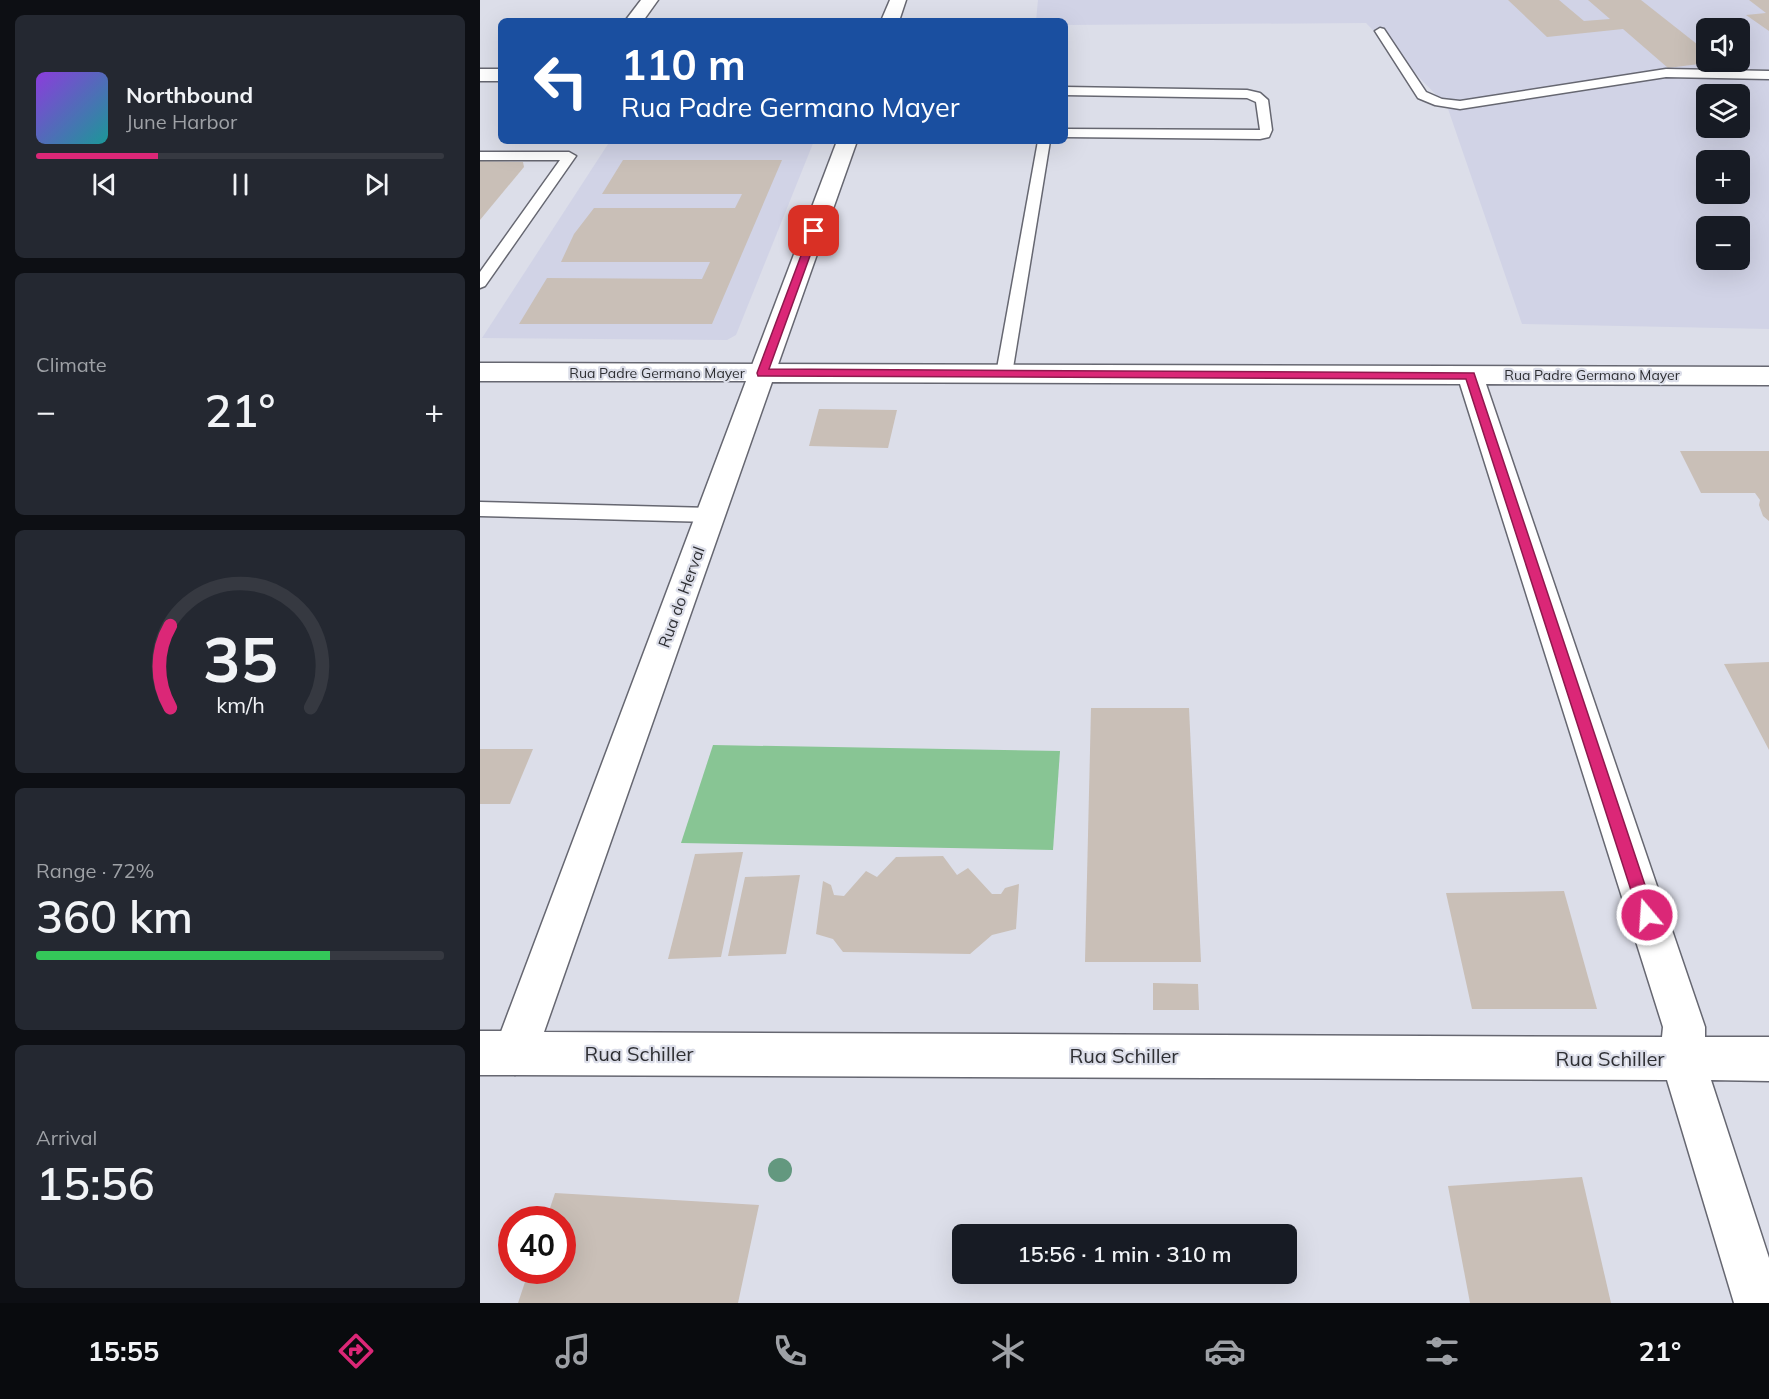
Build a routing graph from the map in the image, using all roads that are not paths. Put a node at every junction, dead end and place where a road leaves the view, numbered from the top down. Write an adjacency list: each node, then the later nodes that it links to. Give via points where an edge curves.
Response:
1 (650, 0): 3 (street)
2 (898, 0): 4 (street)
3 (636, 18)
4 (891, 18)
5 (1380, 31): 8 (lane, via 1422,95 1460,105 1666,73)
6 (480, 75): 7 (street)
7 (498, 75)
8 (1769, 75)
9 (1068, 91): 10 (lane, via 1247,94 1262,100 1266,130 1260,135)
10 (1068, 133)
11 (846, 144): 16 (street, Rua do Herval)
12 (1043, 144): 17 (lane)
13 (480, 156): 14 (lane, via 569,156)
14 (480, 283)
15 (480, 372): 16 (street, Rua Padre Germano Mayer)
16 (762, 373): 17 (street, Rua Padre Germano Mayer); 21 (street, Rua do Herval)
17 (1004, 374): 18 (street, Rua Padre Germano Mayer)
18 (1470, 375): 19 (street, Rua Padre Germano Mayer); 23 (street, via 1684,1027)
19 (1769, 376)
20 (480, 509): 21 (lane)
21 (711, 515): 22 (street, Rua do Herval)
22 (498, 1053): 23 (street, Rua Schiller)
23 (1682, 1059): 24 (street, Rua Schiller); 25 (street)
24 (1769, 1059)
25 (1759, 1303)

